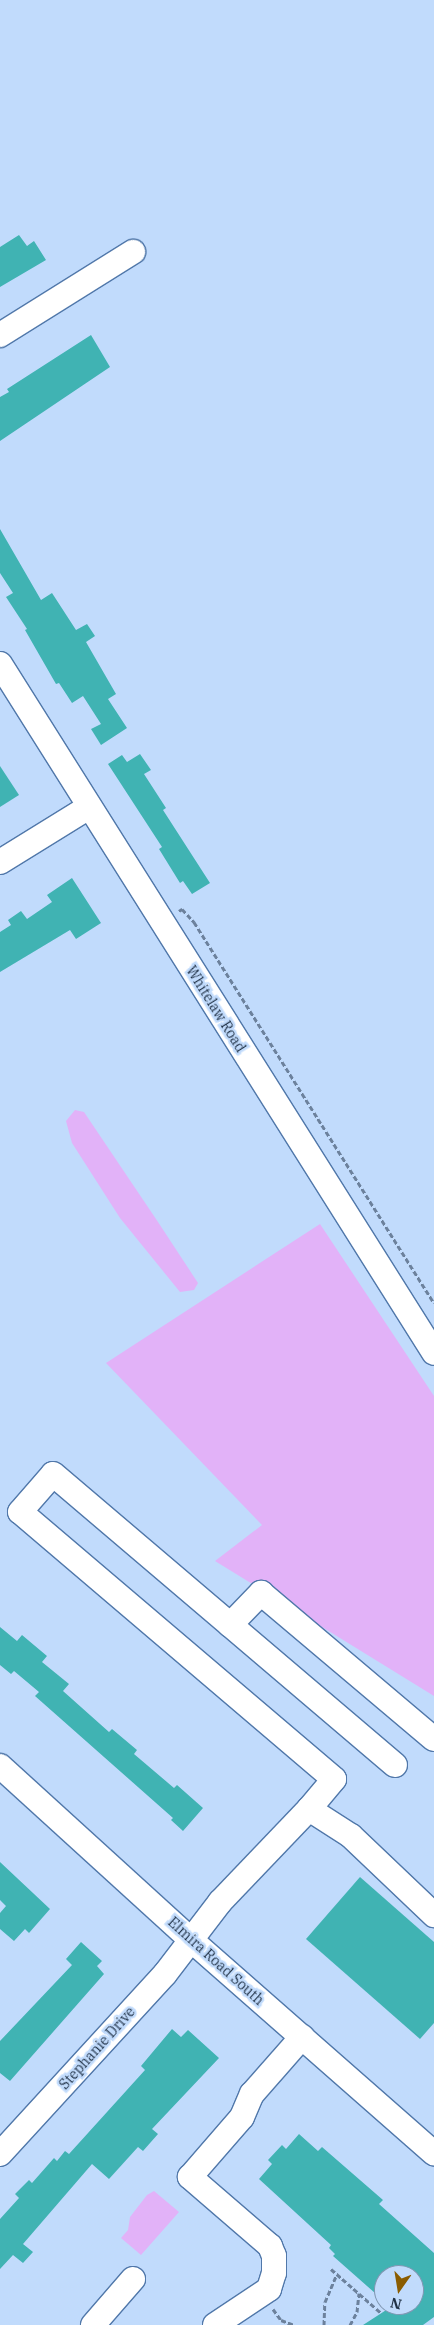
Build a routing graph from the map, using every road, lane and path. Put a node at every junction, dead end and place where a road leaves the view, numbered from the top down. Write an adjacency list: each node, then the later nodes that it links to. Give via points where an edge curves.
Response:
1 (133, 252): 2 (street)
2 (0, 335)
3 (0, 664): 4 (street, Whitelaw Road)
4 (89, 807): 5 (street); 6 (street, Whitelaw Road)
5 (0, 862)
6 (162, 923): 7 (path, via 182,910 194,922); 8 (street, Whitelaw Road)
7 (434, 1303)
8 (434, 1352)
9 (230, 1625): 10 (street, via 261,1593); 11 (street); 13 (street, Stephanie Drive, via 53,1474 20,1512 334,1779)
10 (434, 1739)
11 (395, 1765)
12 (0, 1766): 15 (street, Elmira Road South)
13 (309, 1809): 14 (street, via 351,1836); 15 (street, Stephanie Drive, via 220,1902)
14 (434, 1915)
15 (190, 1939): 16 (street, Elmira Road South); 17 (street, Stephanie Drive, via 165,1974)
16 (302, 2037): 18 (street, Elmira Road South); 23 (street, via 252,2094 242,2117 190,2177 270,2246 274,2272 269,2289)
17 (1, 2151)
18 (434, 2153)
19 (331, 2269): 20 (path)
20 (337, 2274): 22 (path); 30 (path, via 325,2302)
21 (134, 2279): 26 (street)
22 (359, 2293): 24 (path); 31 (path, via 357,2312)
23 (262, 2294): 25 (path); 27 (street)
24 (374, 2307)
25 (281, 2320): 28 (path); 29 (path)
26 (93, 2325)
27 (215, 2325)
28 (281, 2325)
29 (294, 2325)
30 (324, 2325)
31 (350, 2325)

